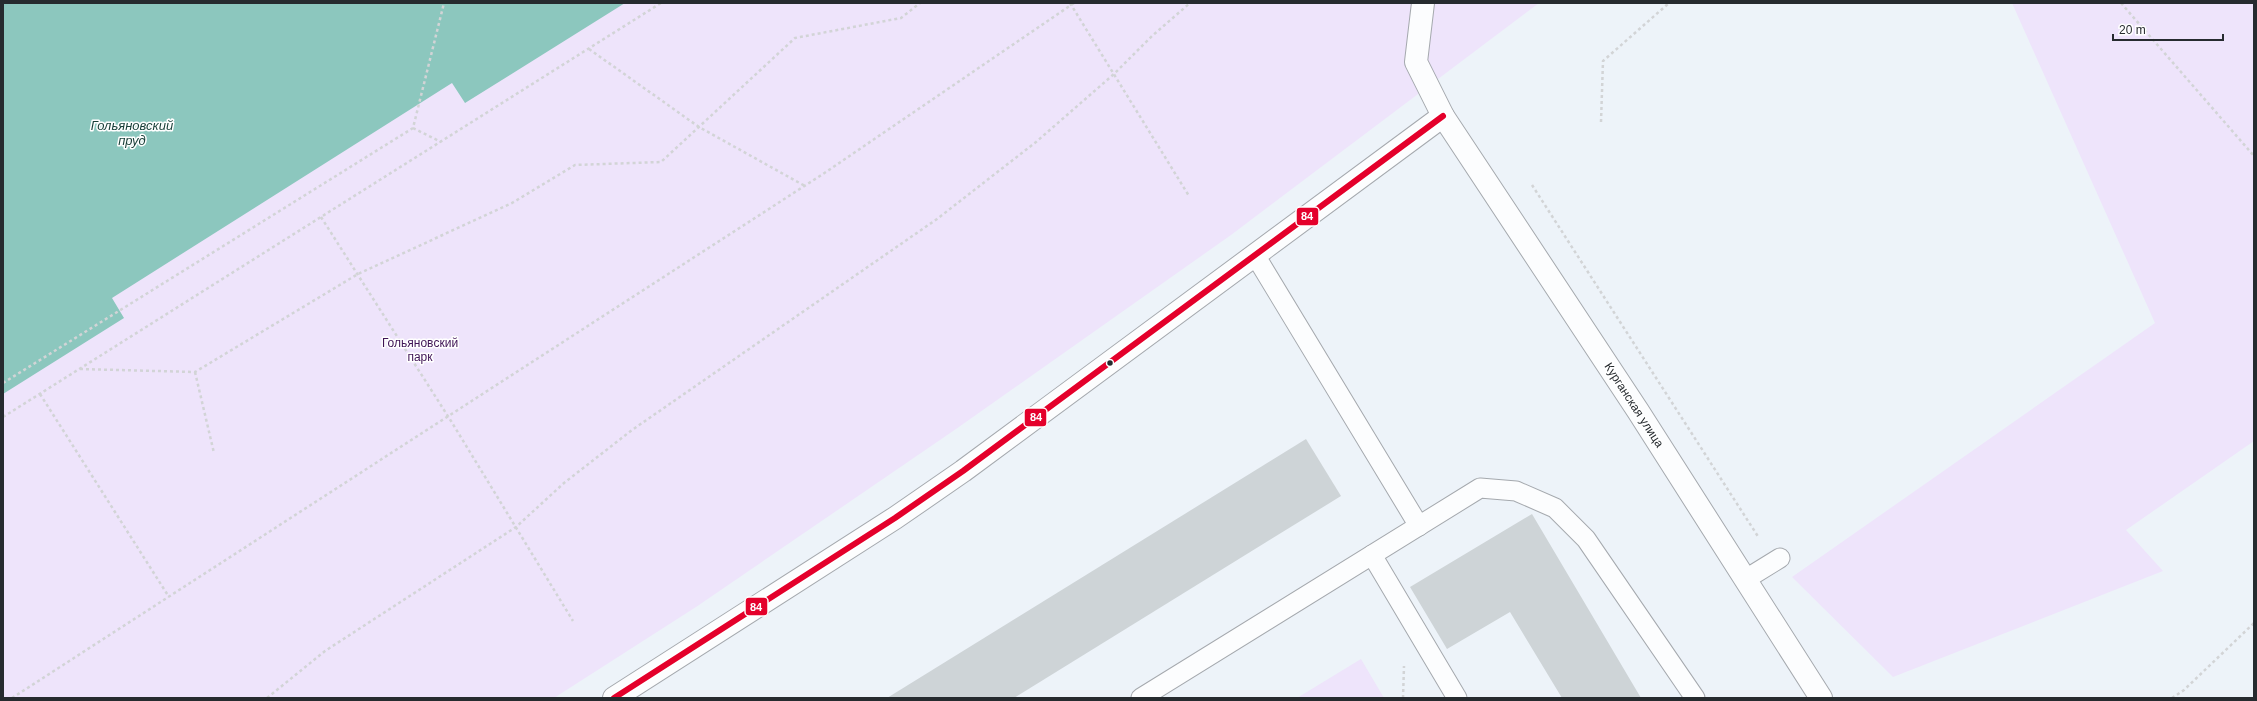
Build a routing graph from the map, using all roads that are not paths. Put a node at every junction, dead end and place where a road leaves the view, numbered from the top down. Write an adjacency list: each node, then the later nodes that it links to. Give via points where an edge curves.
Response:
1 (1423, 3): 2 (main road, Курганская улица, via 1416,62)
2 (1443, 116): 3 (main road); 7 (main road, Курганская улица)
3 (1255, 254): 4 (lane); 8 (main road, via 963,471 895,518)
4 (1419, 526): 5 (lane); 11 (lane, via 1480,488 1516,491 1555,508 1586,539)
5 (1372, 555): 9 (lane); 10 (lane)
6 (1777, 560): 7 (lane)
7 (1746, 579): 12 (main road, Курганская улица)
8 (614, 698)
9 (1141, 698)
10 (1456, 698)
11 (1695, 698)
12 (1821, 698)

